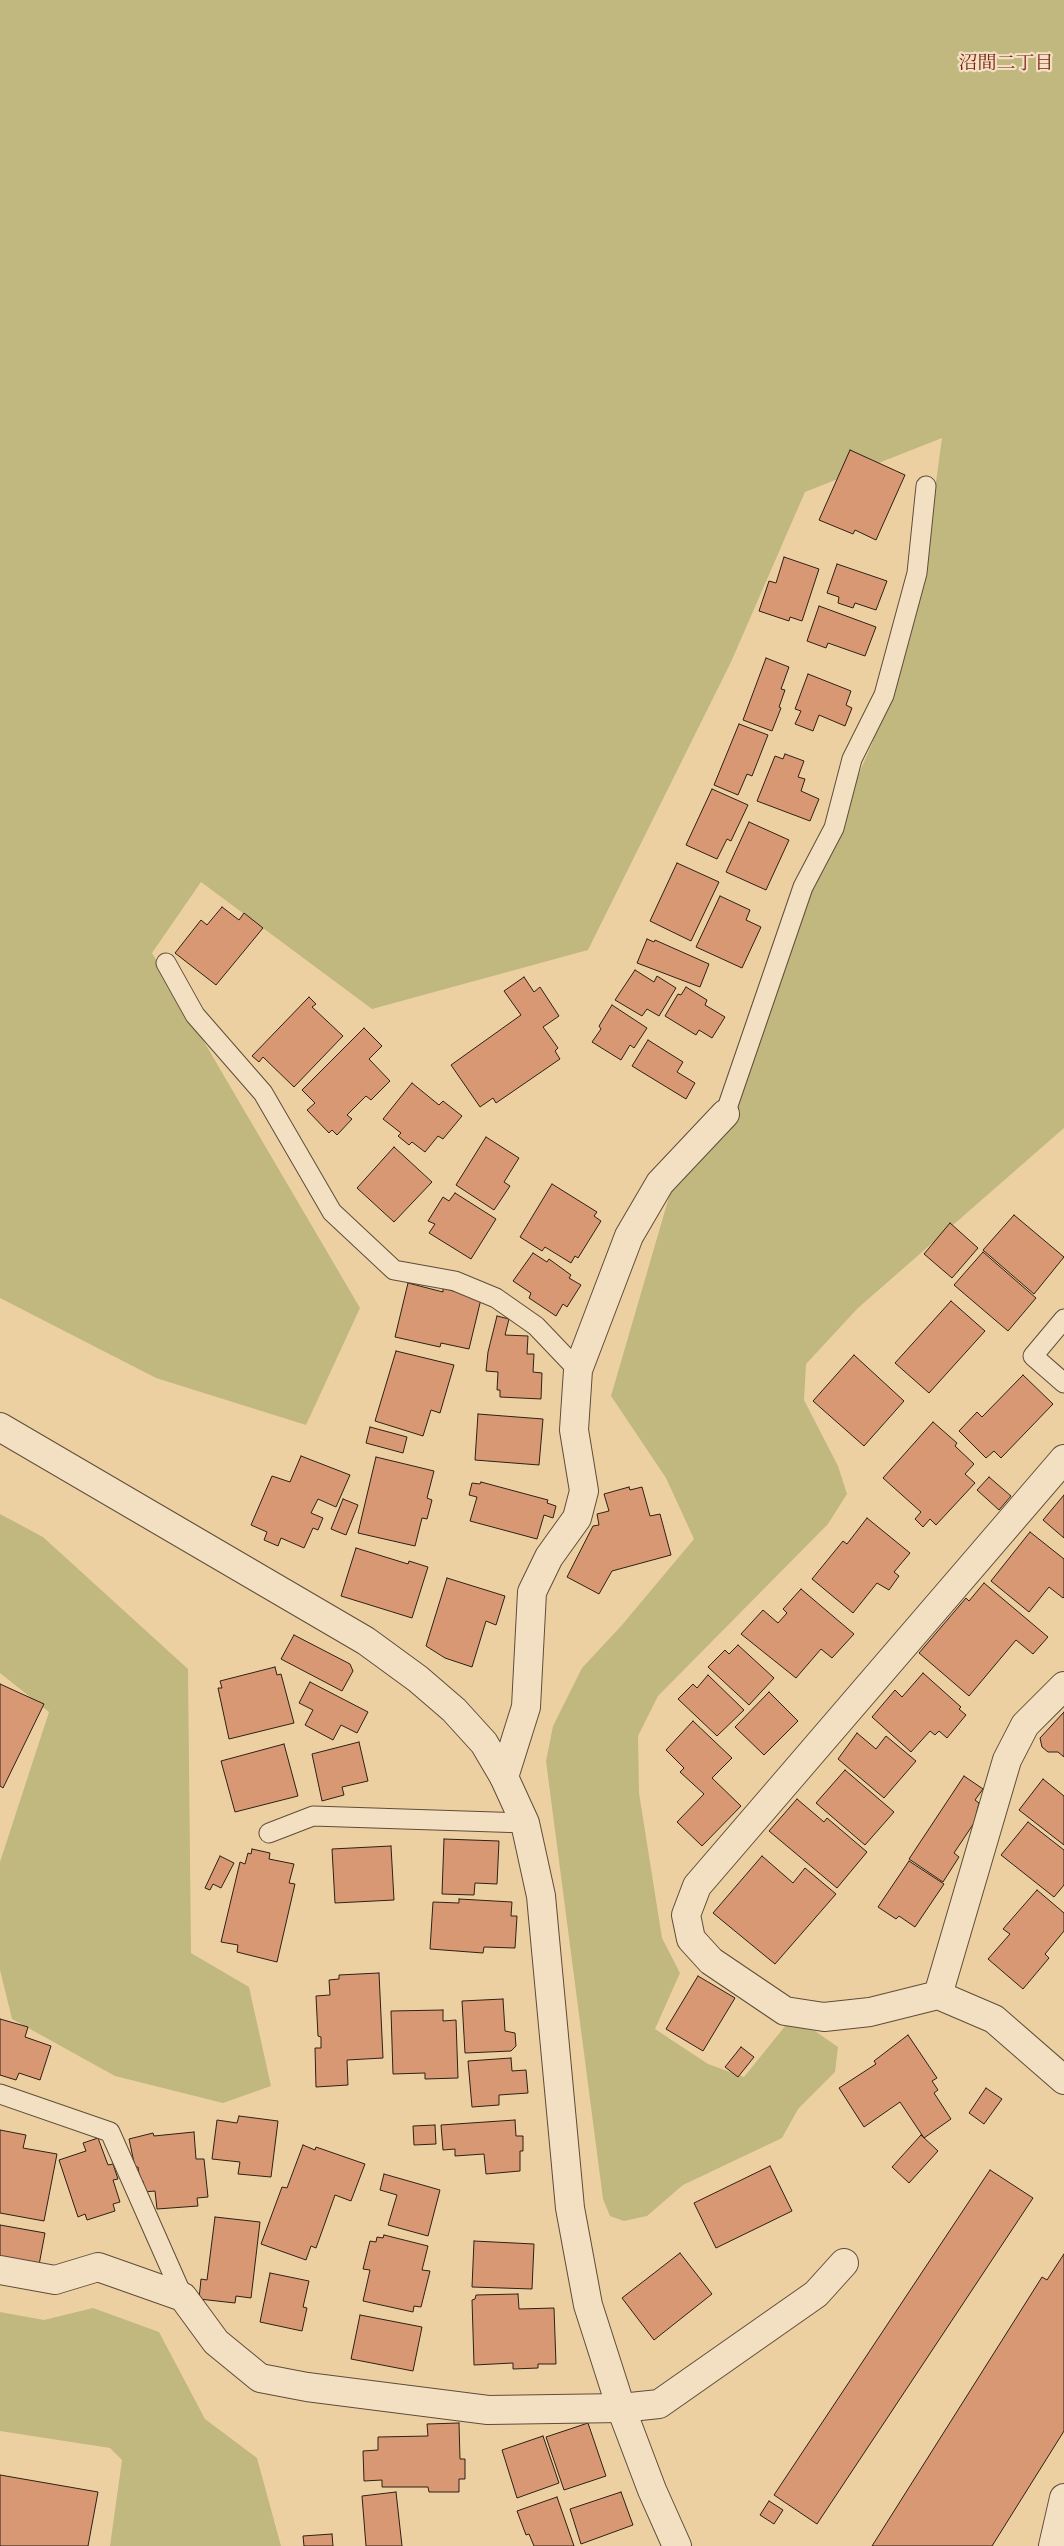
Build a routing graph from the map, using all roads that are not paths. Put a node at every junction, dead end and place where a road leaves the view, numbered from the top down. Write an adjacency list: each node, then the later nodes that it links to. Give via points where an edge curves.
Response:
1 (926, 486): 3 (lane, via 917,573 884,696 852,759 834,828 803,887)
2 (166, 962): 5 (lane, via 195,1015 262,1092 332,1212 394,1270 455,1281 496,1298 536,1326)
3 (725, 1114): 5 (street, via 660,1183 629,1236)
4 (1064, 1319): 6 (lane, via 1032,1356)
5 (578, 1370): 10 (street, via 574,1430 584,1491 577,1518 548,1557 532,1592 526,1707)
6 (1064, 1383)
7 (0, 1428): 10 (street, via 366,1640 454,1710 484,1743)
8 (1064, 1459): 13 (street, via 697,1886 686,1915 691,1939 710,1961 785,2011 824,2018 870,2012)
9 (1064, 1686): 13 (street, via 1025,1725 1007,1760)
10 (504, 1777): 11 (street)
11 (525, 1824): 12 (lane, via 313,1816); 19 (street, via 540,1896 570,2208 588,2305)
12 (269, 1833)
13 (938, 1995): 14 (street, via 994,2019)
14 (1064, 2080)
15 (0, 2094): 18 (lane, via 110,2132)
16 (844, 2263): 19 (street, via 816,2294 659,2404)
17 (0, 2270): 18 (street, via 55,2280 98,2267)
18 (183, 2297): 19 (street, via 216,2342 260,2378 306,2388 488,2410)
19 (621, 2408): 21 (street)
20 (1064, 2498): 22 (street)
21 (677, 2546)
22 (1052, 2546)

